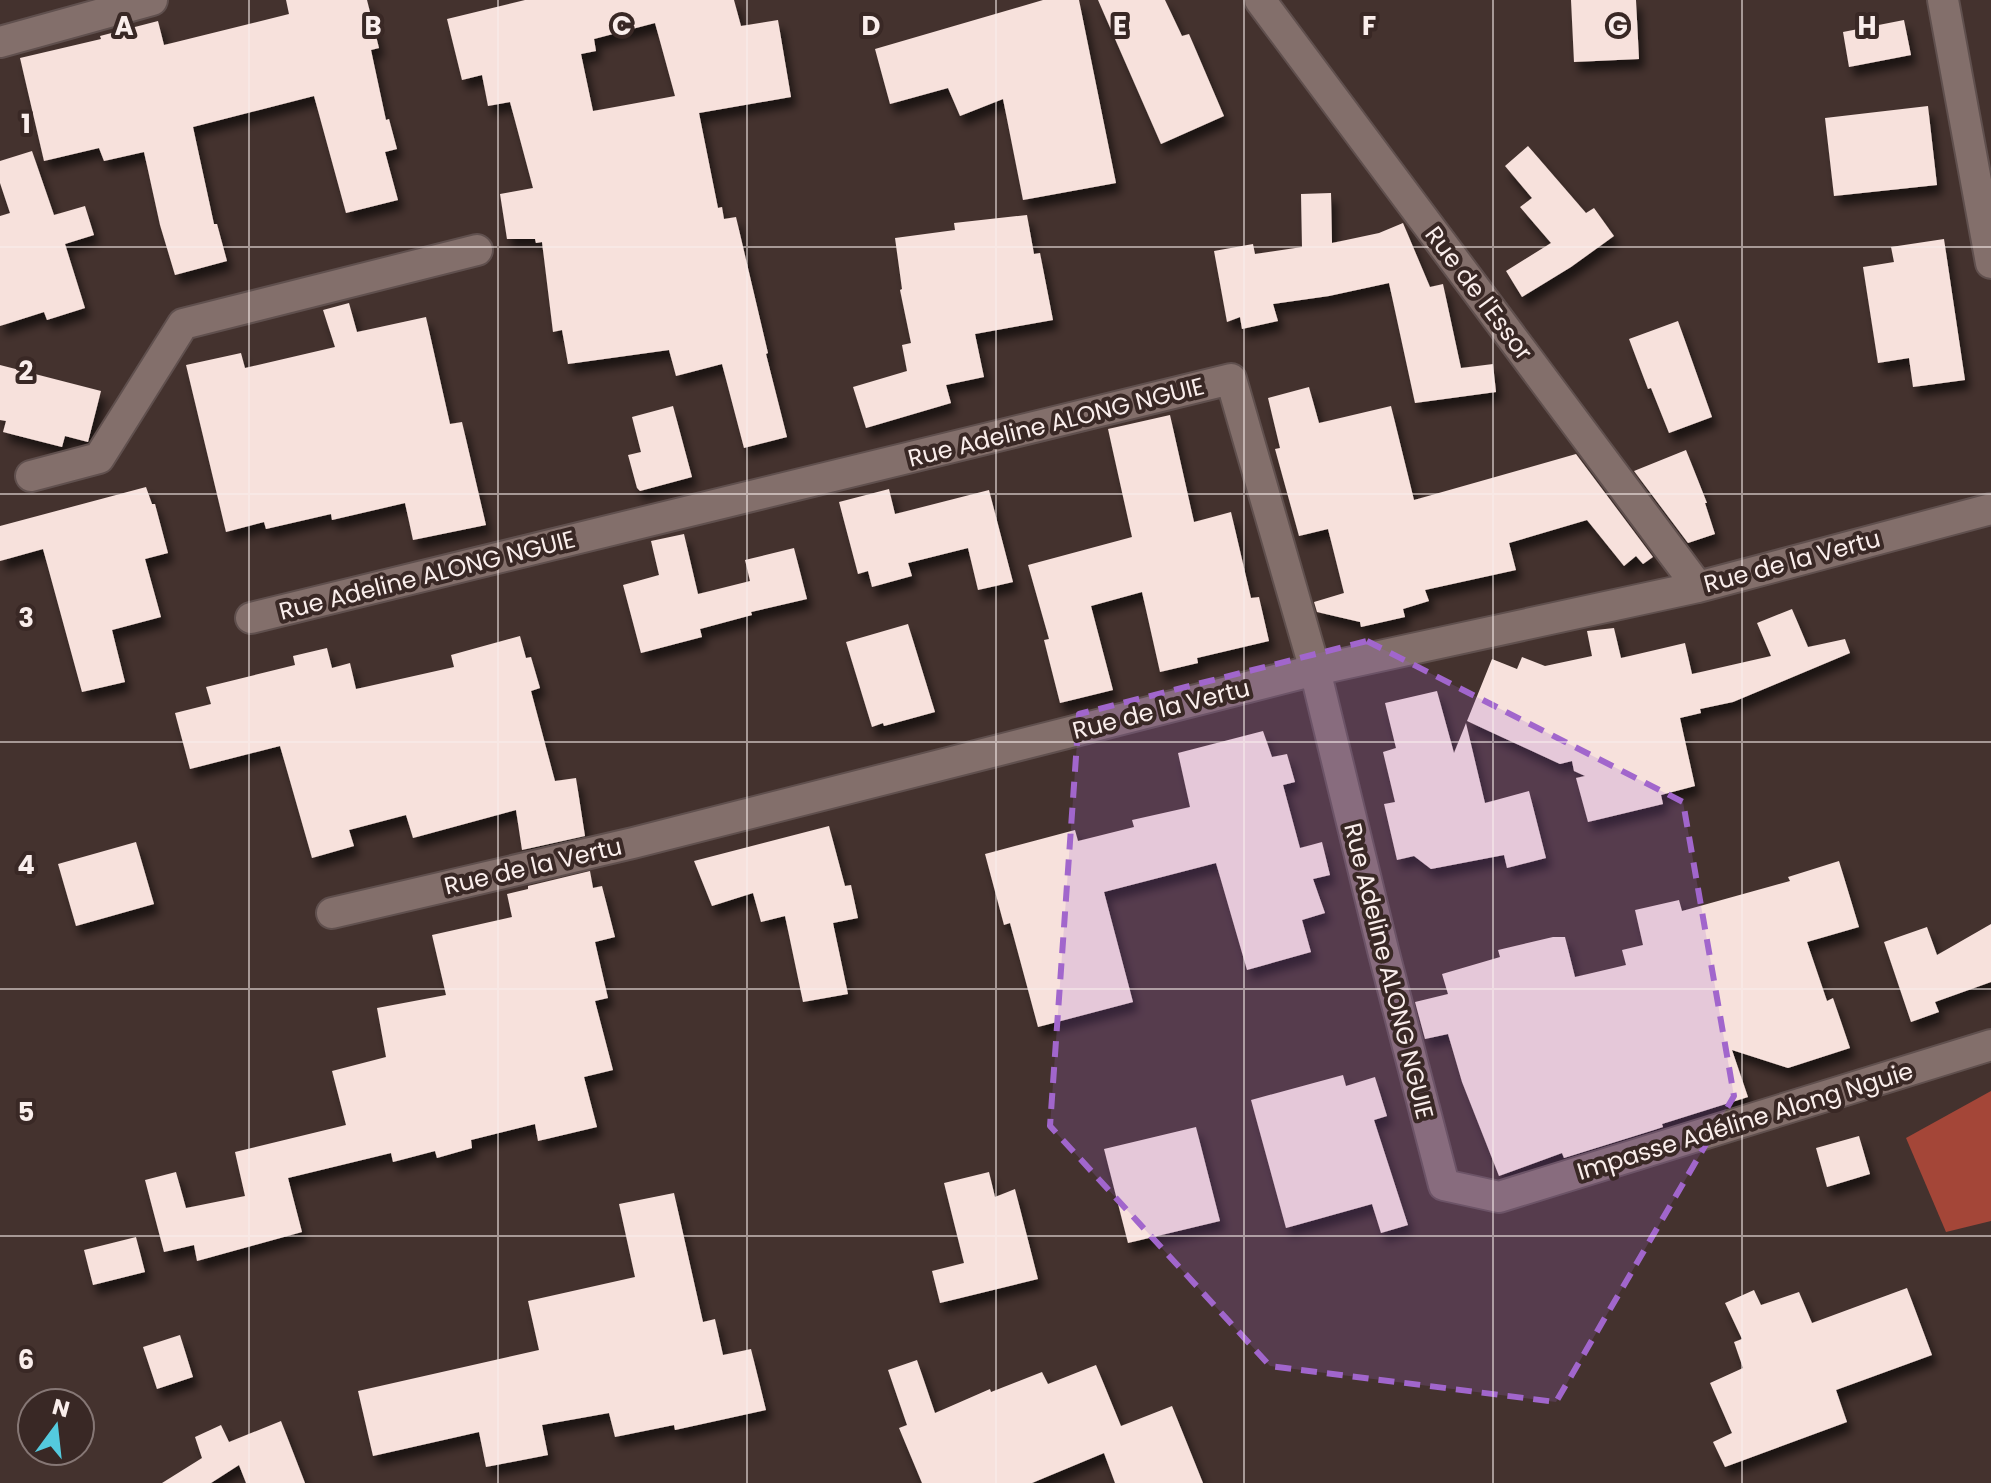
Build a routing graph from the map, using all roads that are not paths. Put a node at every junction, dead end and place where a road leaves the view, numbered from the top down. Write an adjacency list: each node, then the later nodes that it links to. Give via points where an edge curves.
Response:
1 (152, 0): 4 (street)
2 (1260, 0): 9 (street, Rue de l'Essor)
3 (1943, 0): 6 (street)
4 (0, 42)
5 (477, 250): 7 (street, via 183,324 99,458)
6 (1991, 263)
7 (31, 476)
8 (1991, 509): 9 (street, Rue de la Vertu)
9 (1698, 587): 11 (street, Rue de la Vertu)
10 (251, 618): 11 (street, Rue Adeline ALONG NGUIE, via 1231,379)
11 (1315, 670): 12 (street, Rue de la Vertu, via 633,843); 14 (street, Rue Adeline ALONG NGUIE, via 1444,1185)
12 (332, 913)
13 (1991, 1045): 14 (street, Impasse Adéline Along Nguie)
14 (1499, 1197)

